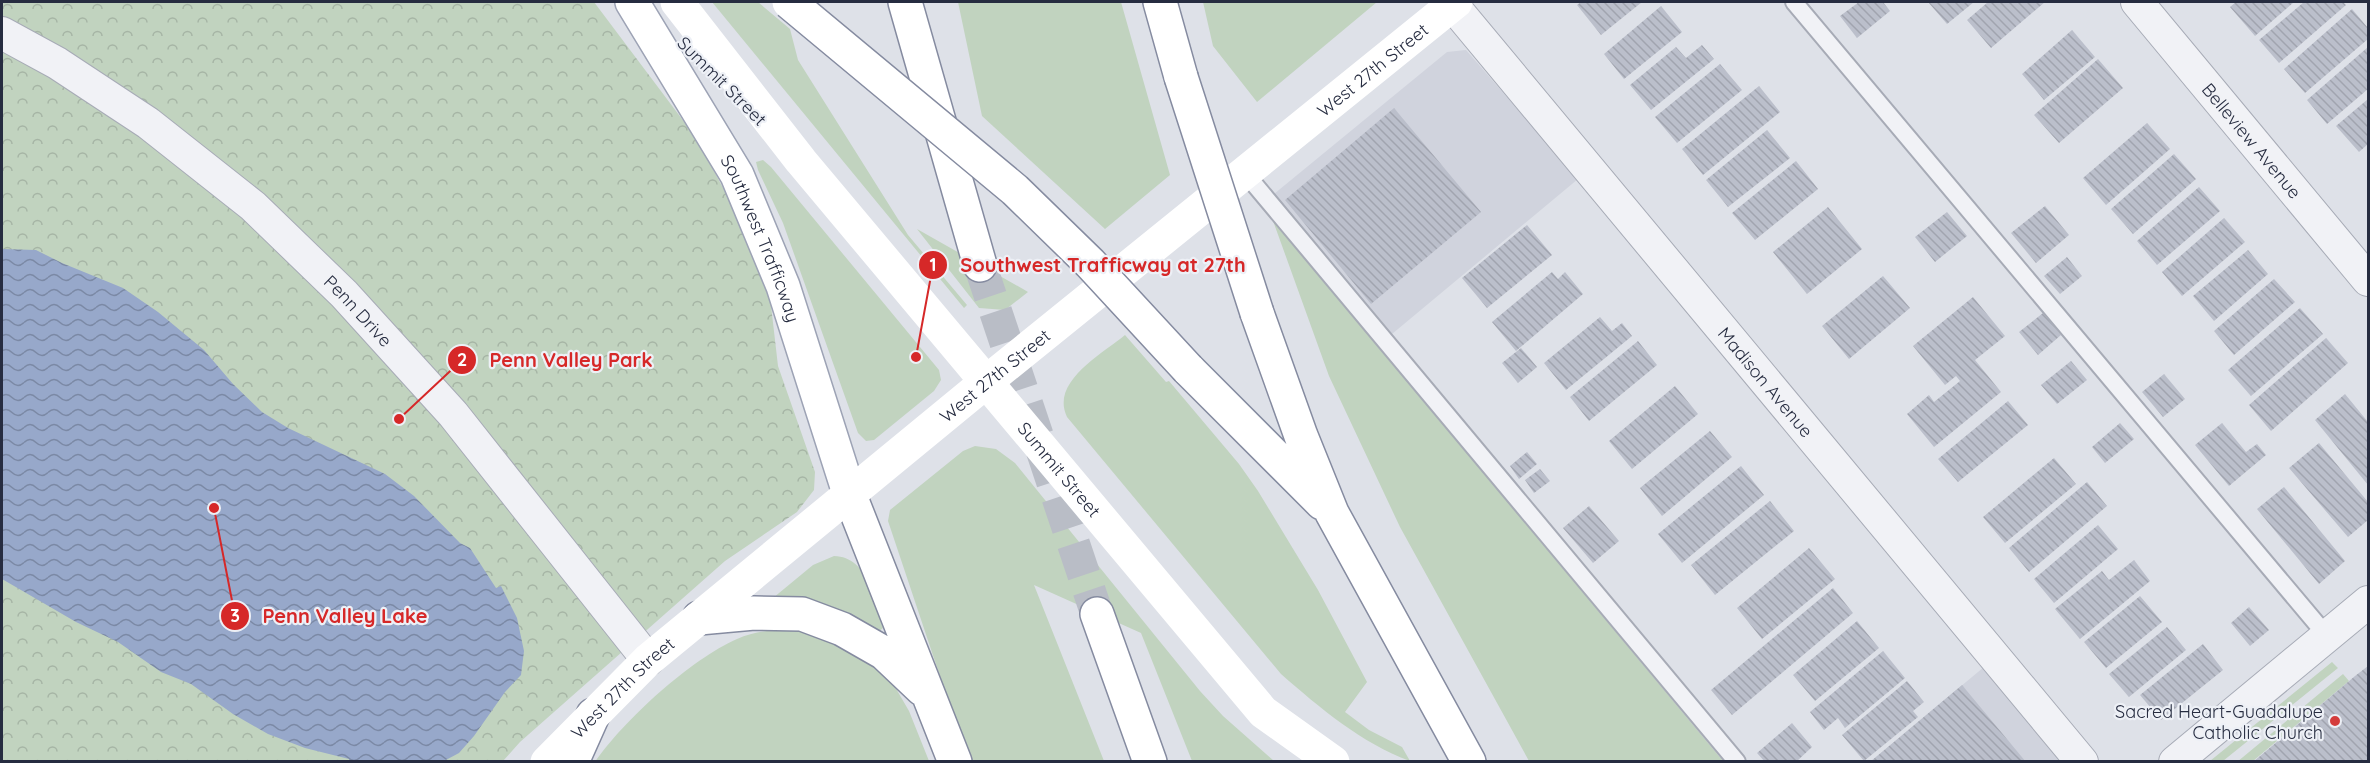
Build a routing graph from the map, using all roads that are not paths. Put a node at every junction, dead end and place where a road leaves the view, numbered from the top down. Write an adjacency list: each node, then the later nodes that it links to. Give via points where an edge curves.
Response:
1 (632, 2): 16 (main road, Southwest Trafficway, via 737,175 783,285)
2 (642, 2): 11 (main road, Summit Street)
3 (677, 2): 11 (main road, Summit Street)
4 (789, 2): 17 (main road, bridge, via 1015,190)
5 (905, 2): 13 (main road)
6 (1160, 2): 17 (main road, bridge, via 1257,313)
7 (1794, 2): 21 (lane)
8 (2137, 2): 14 (street, Belleview Avenue)
9 (1453, 3): 12 (main road, West 27th Street); 32 (street, Madison Avenue)
10 (2, 33): 22 (street, Penn Drive, via 57,63 148,123 262,214 344,294 453,414)
11 (801, 161): 15 (main road, Summit Street)
12 (1245, 173): 15 (main road, West 27th Street); 31 (lane)
13 (980, 265)
14 (2368, 280)
15 (986, 382): 16 (main road, West 27th Street); 29 (main road, Summit Street, via 1263,712)
16 (849, 493): 20 (main road, West 27th Street); 23 (main road, Southwest Trafficway)
17 (1332, 513): 30 (main road)
18 (2368, 602): 21 (street)
19 (1097, 614): 28 (main road)
20 (699, 618): 22 (main road, West 27th Street); 23 (main road, via 802,614 842,629 884,653)
21 (2327, 636): 33 (street)
22 (648, 660): 24 (main road, West 27th Street)
23 (929, 697): 27 (main road, Southwest Trafficway)
24 (593, 715): 25 (main road, West 27th Street); 26 (main road)
25 (546, 762)
26 (572, 762)
27 (955, 762)
28 (1150, 762)
29 (1333, 762)
30 (1469, 762)
31 (1737, 762)
32 (2082, 762)
33 (2175, 762)

